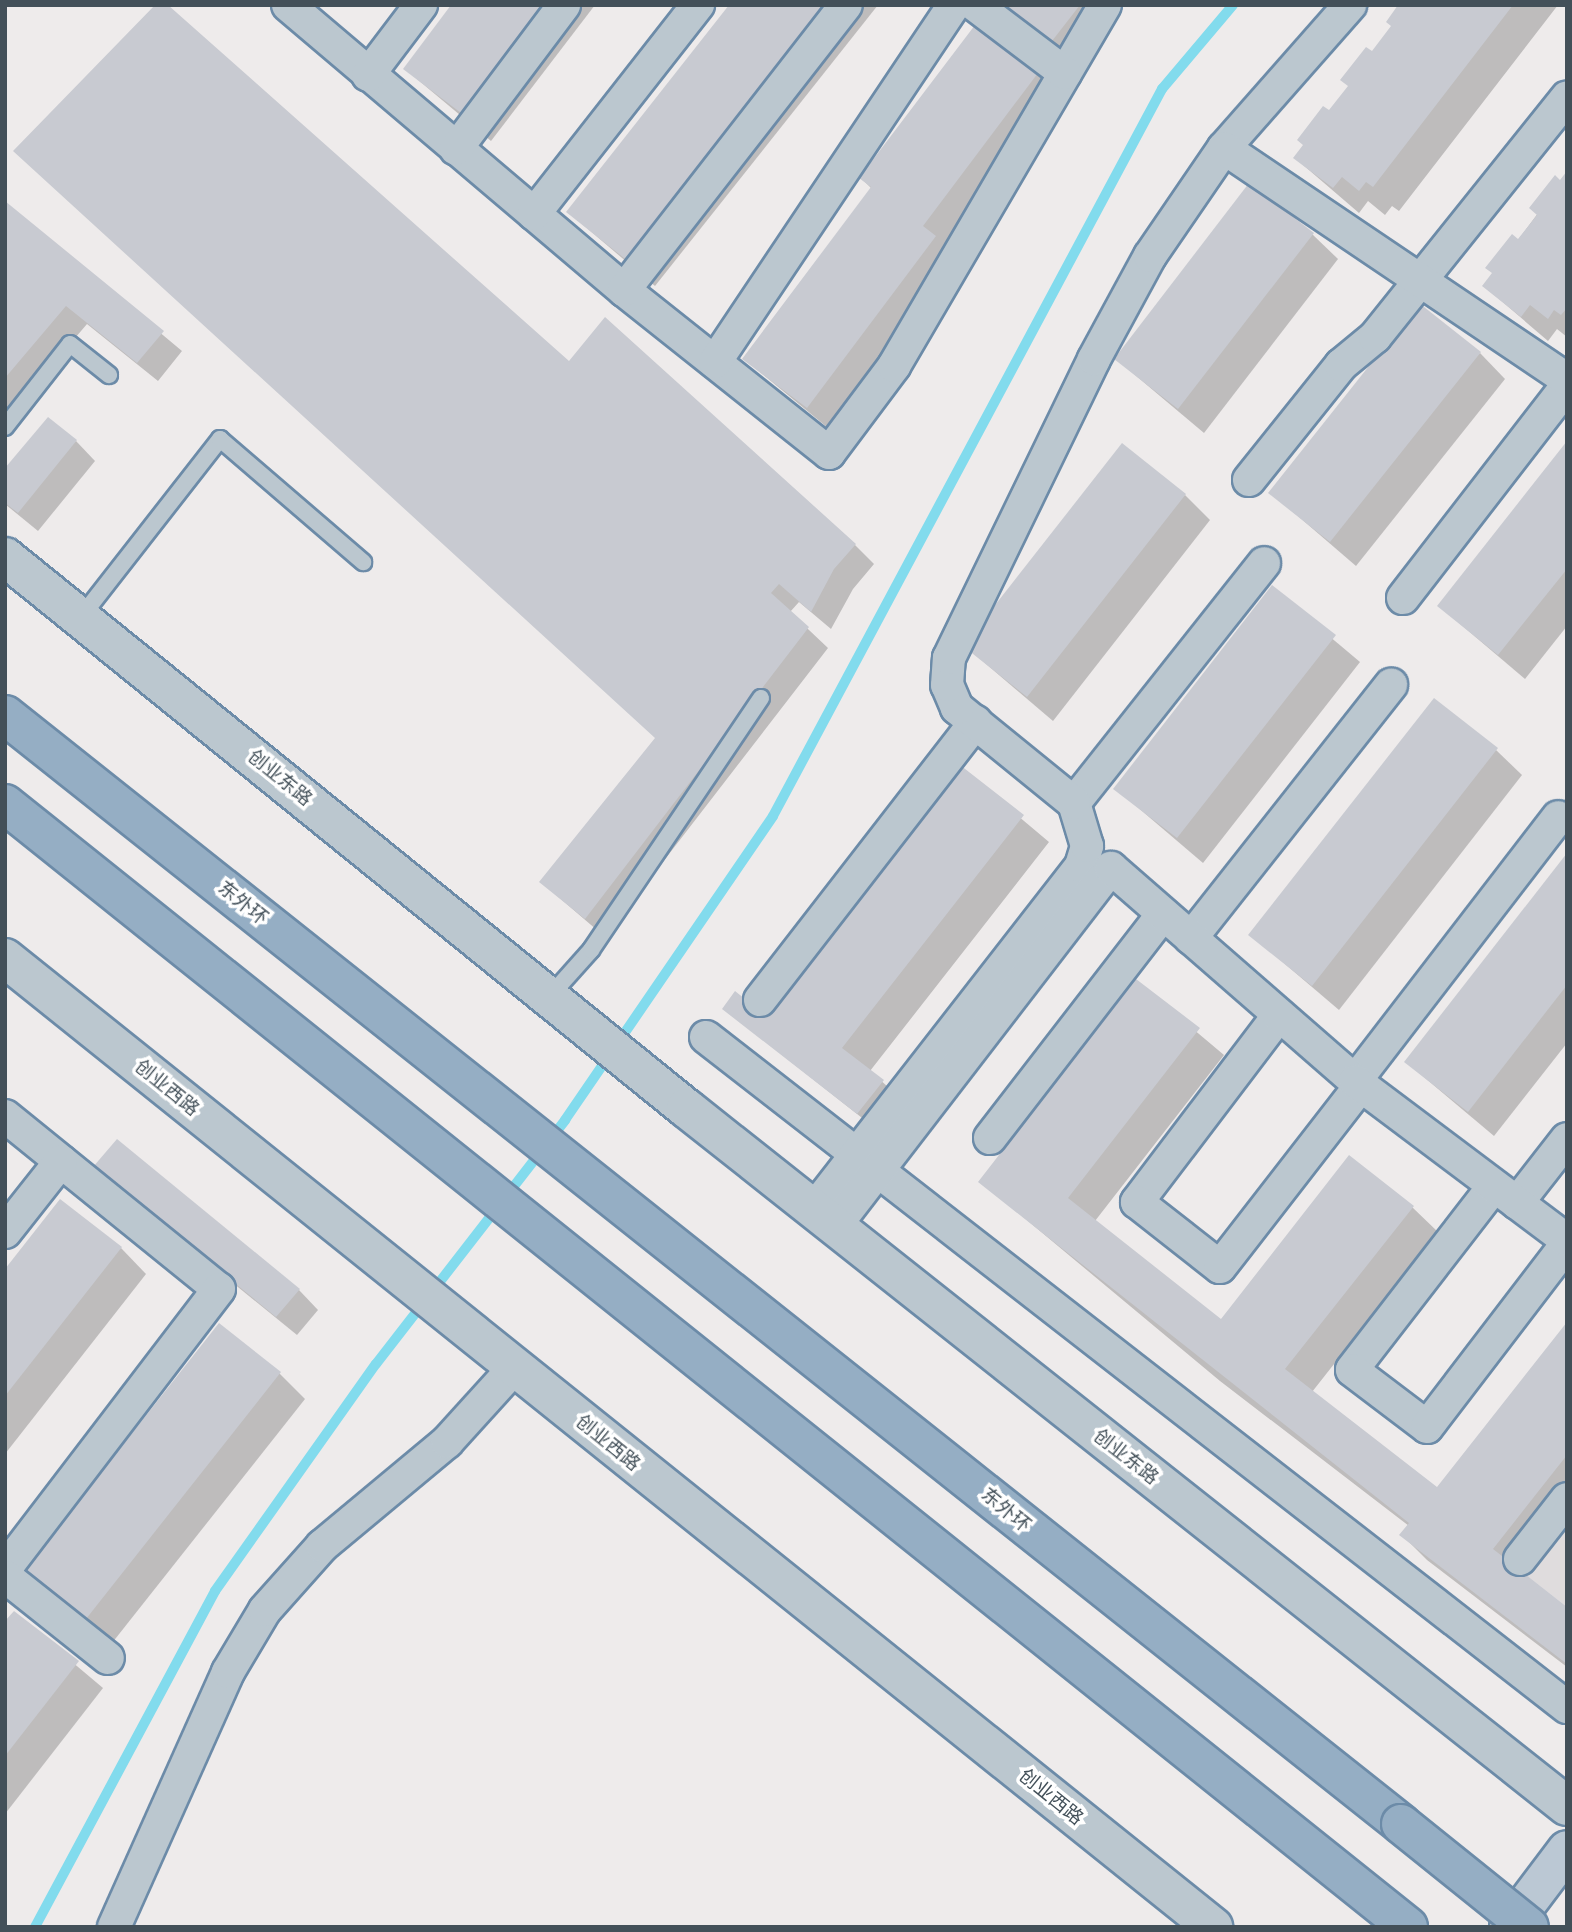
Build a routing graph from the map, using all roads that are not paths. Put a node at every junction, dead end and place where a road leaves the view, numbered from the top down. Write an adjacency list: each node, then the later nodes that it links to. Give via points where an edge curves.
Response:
1 (288, 5): 11 (street)
2 (421, 5): 11 (street)
3 (564, 5): 14 (street)
4 (698, 5): 15 (street)
5 (846, 5): 17 (street)
6 (954, 5): 18 (street)
7 (975, 5): 10 (street)
8 (1105, 5): 10 (street)
9 (1350, 5): 13 (street)
10 (1065, 73): 18 (street, via 894,366 829,453)
11 (368, 75): 14 (street)
12 (1567, 97): 16 (street)
13 (1224, 148): 16 (street); 32 (street, via 1150,256 949,658 947,685 957,708)
14 (456, 149): 15 (street)
15 (534, 215): 17 (street)
16 (1420, 280): 20 (street); 23 (street, via 1375,337 1341,365)
17 (624, 290): 18 (street)
18 (715, 362)
19 (109, 376): 22 (lane, via 71,344)
20 (1567, 379)
21 (1567, 386): 27 (street)
22 (5, 427)
23 (1249, 480)
24 (5, 558): 28 (street, 创业东路)
25 (363, 562): 28 (lane, via 220,439)
26 (1264, 563): 33 (street)
27 (1403, 598)
28 (81, 617): 41 (street, 创业东路)
29 (1391, 685): 39 (street)
30 (761, 698): 41 (lane, via 591,950)
31 (5, 715): 67 (highway, 东外环, bridge)
32 (976, 722): 33 (street); 42 (street)
33 (1074, 803): 36 (street)
34 (5, 804): 65 (highway)
35 (1558, 817): 45 (street)
36 (1087, 846): 37 (street); 50 (street, via 1082,866)
37 (1111, 868): 38 (street); 50 (street)
38 (1163, 914): 39 (street); 47 (street)
39 (1191, 938): 43 (street)
40 (5, 958): 55 (street, 创业西路)
41 (552, 999): 52 (street, 创业东路)
42 (760, 1000)
43 (1279, 1015): 45 (street); 45 (street, via 1137,1202 1220,1267)
44 (706, 1037): 50 (street)
45 (1358, 1083): 51 (street)
46 (5, 1116): 49 (street)
47 (990, 1138)
48 (1567, 1139): 51 (street)
49 (61, 1161): 53 (street); 58 (street, via 219,1289)
50 (867, 1163): 52 (street); 60 (street)
51 (1505, 1195): 54 (street); 54 (street, via 1352,1370 1427,1427)
52 (825, 1218): 61 (street, 创业东路)
53 (5, 1232)
54 (1567, 1242)
55 (513, 1368): 63 (street, via 447,1442 322,1546 265,1610 228,1672); 64 (street, 创业西路)
56 (1567, 1499): 57 (street)
57 (1520, 1559)
58 (6, 1571): 59 (street)
59 (108, 1658)
60 (1567, 1707)
61 (1567, 1805)
62 (1567, 1850): 66 (main road)
63 (114, 1927)
64 (1213, 1927)
65 (1408, 1927)
66 (1509, 1927)
67 (1529, 1927)

